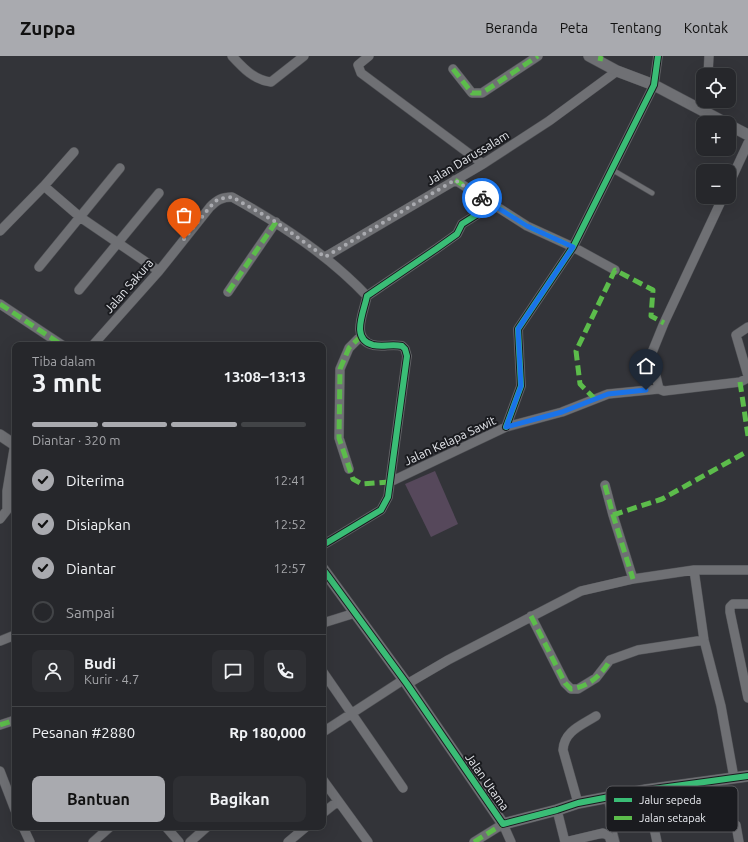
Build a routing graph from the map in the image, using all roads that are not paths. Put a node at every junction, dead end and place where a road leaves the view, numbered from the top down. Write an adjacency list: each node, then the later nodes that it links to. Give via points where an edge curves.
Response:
1 (232, 56): 8 (street, via 245,70 269,82 276,80)
2 (304, 56): 8 (street)
3 (369, 56): 21 (street, via 358,65 361,73)
4 (538, 56): 11 (street, via 477,94 472,93)
5 (589, 56): 9 (street)
6 (658, 56): 13 (street)
7 (709, 56): 10 (street)
8 (294, 59)
9 (600, 59): 12 (street)
10 (708, 68)
11 (453, 69)
12 (617, 71): 13 (street); 21 (street, Jalan Darussalam, via 549,121)
13 (654, 85): 14 (street); 23 (street)
14 (696, 102)
15 (707, 108): 16 (street)
16 (717, 116)
17 (736, 129): 18 (street)
18 (748, 135)
19 (748, 143): 24 (street)
20 (74, 152): 26 (street)
21 (483, 164): 25 (street, Jalan Darussalam)
22 (120, 168): 31 (street)
23 (612, 169): 28 (lane); 35 (street)
24 (736, 169)
25 (455, 180): 30 (street); 36 (street, Jalan Darussalam)
26 (44, 186): 31 (street); 33 (street)
27 (159, 193): 34 (street)
28 (652, 193)
29 (720, 204): 49 (street, via 652,351)
30 (492, 205): 35 (street, via 527,226); 42 (street, via 462,224 458,234 431,254)
31 (80, 217): 34 (street); 37 (street)
32 (276, 222): 36 (street, Jalan Sakura); 39 (street, Jalan Sakura, via 232,197 218,199); 41 (street)
33 (0, 231)
34 (118, 242): 39 (street); 40 (street)
35 (573, 247): 38 (street); 50 (street, via 518,329 521,386)
36 (325, 257): 42 (street, Jalan Sakura)
37 (39, 267)
38 (615, 270)
39 (159, 271): 47 (street, Jalan Sakura)
40 (79, 290)
41 (228, 292)
42 (367, 296): 45 (street, via 359,330)
43 (0, 304): 46 (street)
44 (748, 327): 48 (street, via 736,335)
45 (361, 336): 54 (street, via 349,348 340,369 339,438); 55 (street, via 373,345 402,346 407,356)
46 (57, 342)
47 (96, 342)
48 (748, 377): 49 (street, Jalan Kelapa Sawit, via 740,382 664,391)
49 (659, 389): 50 (street, Jalan Kelapa Sawit, via 608,394 562,412)
50 (506, 427): 55 (street, Jalan Kelapa Sawit)
51 (0, 435): 52 (street)
52 (12, 442)
53 (12, 456): 57 (street)
54 (349, 469)
55 (390, 482): 59 (street, via 386,504 381,510)
56 (605, 485): 63 (street)
57 (4, 489): 58 (street, via 7,510)
58 (0, 519)
59 (326, 543)
60 (694, 570): 61 (street); 63 (street); 69 (street)
61 (748, 570)
62 (326, 573): 65 (street, Jalan Utama)
63 (633, 578): 66 (street, via 581,591)
64 (748, 604): 73 (street, via 733,604 730,612)
65 (355, 613): 67 (street); 72 (street, Jalan Utama)
66 (531, 616): 69 (street, via 565,683 571,689 596,678 610,660 638,650); 72 (street)
67 (326, 622)
68 (12, 636): 70 (street)
69 (704, 640): 81 (street, via 721,706)
70 (0, 641)
71 (326, 677): 74 (street)
72 (405, 682): 74 (street); 91 (street, Jalan Utama)
73 (748, 698)
74 (350, 714): 78 (street); 84 (street)
75 (596, 716): 88 (street, via 568,734 564,742 563,750)
76 (12, 721): 77 (street)
77 (0, 725)
78 (326, 730)
79 (0, 771): 87 (street)
80 (748, 776): 81 (street, Jalan Utama)
81 (734, 778): 83 (street, Jalan Utama)
82 (326, 784): 86 (street)
83 (675, 786)
84 (403, 788)
85 (606, 798): 88 (street, Jalan Utama)
86 (338, 801): 90 (street); 105 (street)
87 (12, 802)
88 (578, 803): 89 (street, Jalan Utama)
89 (557, 810): 91 (street, Jalan Utama); 108 (street)
90 (326, 811)
91 (503, 824): 106 (street); 107 (street)
92 (24, 830): 100 (street)
93 (107, 830): 101 (street)
94 (169, 830): 102 (street)
95 (204, 830): 103 (street)
96 (302, 830): 104 (street)
97 (614, 832): 110 (lane)
98 (656, 832): 111 (street)
99 (737, 832): 112 (street)
100 (30, 842)
101 (93, 842)
102 (179, 842)
103 (190, 842)
104 (288, 842)
105 (368, 842)
106 (474, 842)
107 (511, 842)
108 (565, 842): 109 (street, via 603,832 609,836)
109 (611, 842)
110 (617, 842)
111 (658, 842)
112 (739, 842)

